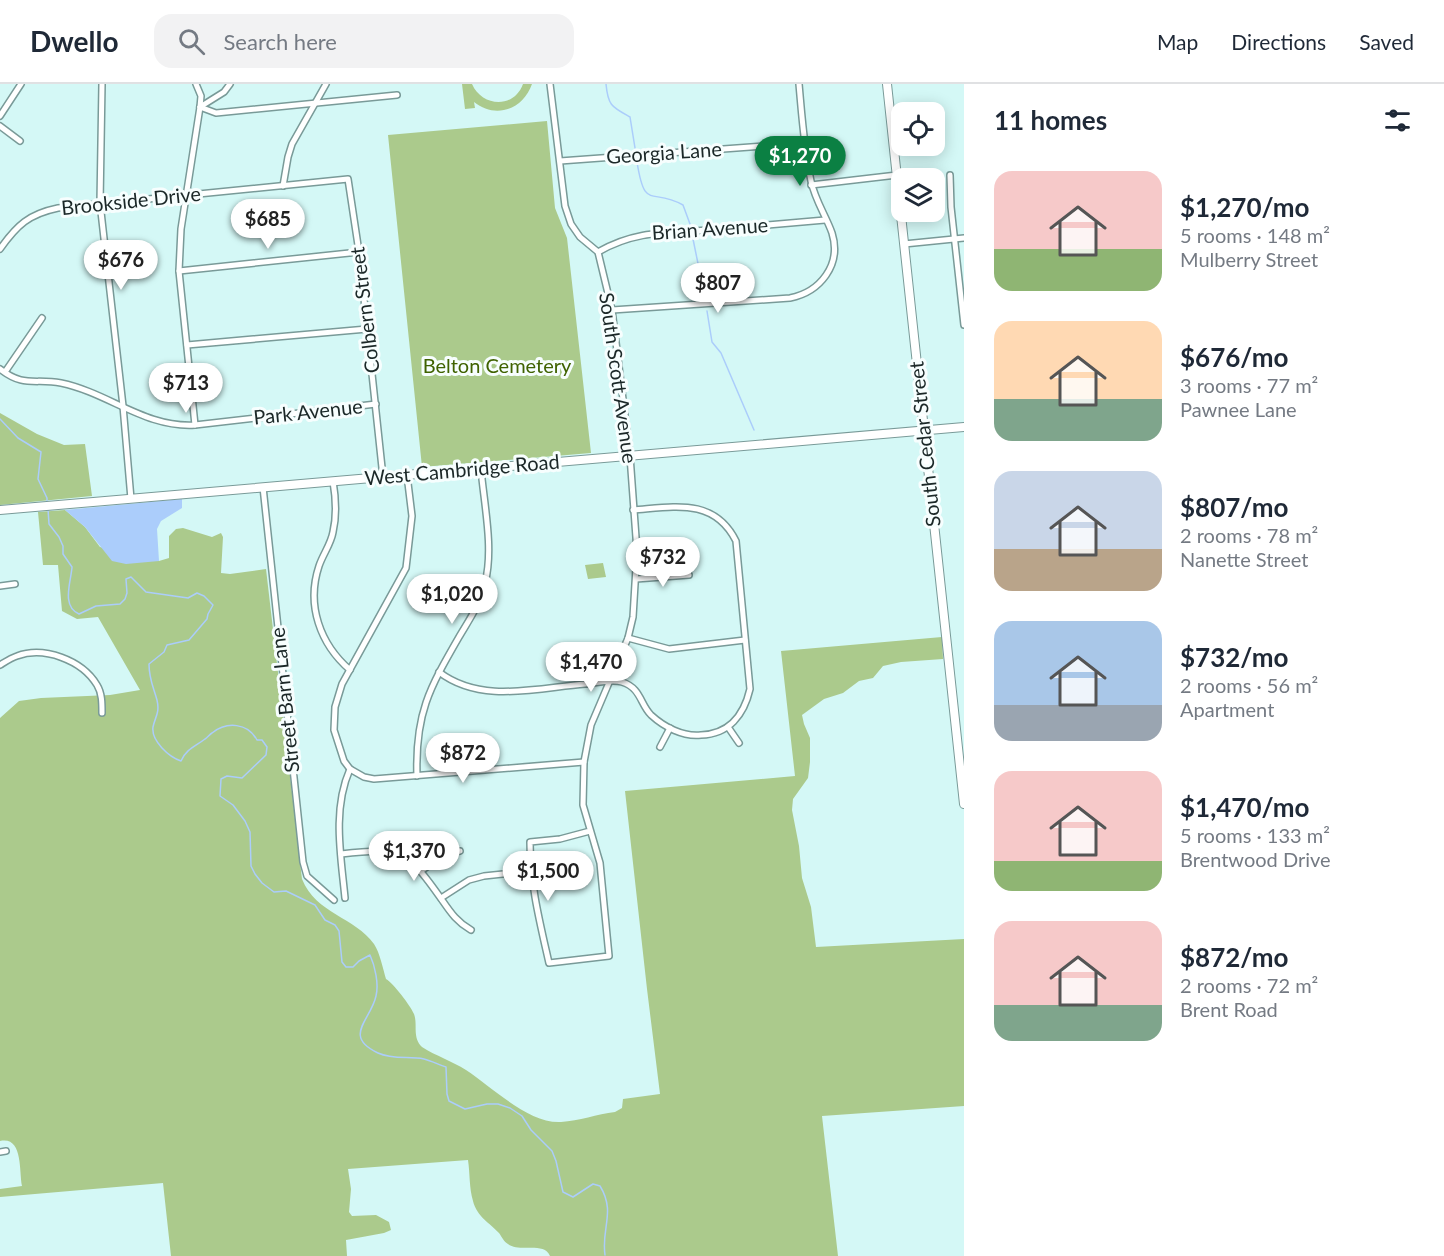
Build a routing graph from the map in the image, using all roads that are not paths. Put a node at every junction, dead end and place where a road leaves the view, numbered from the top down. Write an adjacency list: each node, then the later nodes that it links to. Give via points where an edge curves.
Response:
1 (21, 84): 12 (street)
2 (102, 84): 24 (street)
3 (196, 84): 11 (street)
4 (230, 84): 11 (street)
5 (326, 84): 10 (street)
6 (550, 84): 16 (street)
7 (799, 84): 15 (street)
8 (887, 84): 17 (street, South Cedar Street)
9 (397, 95): 10 (street)
10 (315, 102): 11 (street, via 216,113); 22 (street, via 292,144)
11 (200, 107): 23 (street)
12 (0, 116)
13 (0, 126): 14 (street)
14 (20, 141)
15 (804, 144): 16 (street, Georgia Lane); 21 (street)
16 (560, 161): 32 (street, via 571,224)
17 (896, 168)
18 (950, 175): 28 (street)
19 (891, 176): 21 (street)
20 (348, 178): 22 (street, Brookside Drive); 31 (street, Colbern Street)
21 (811, 185): 25 (street)
22 (283, 186): 23 (street, Brookside Drive)
23 (186, 194): 24 (street, Brookside Drive); 33 (street)
24 (99, 203): 30 (street, Brookside Drive, via 39,213 15,229); 41 (street)
25 (825, 220): 32 (street, Brian Avenue, via 657,232 628,238); 34 (street, via 834,243 833,261 825,277 805,294)
26 (902, 222): 29 (street, South Cedar Street)
27 (964, 238): 28 (street)
28 (954, 239): 29 (street); 36 (street)
29 (904, 244): 44 (street, South Cedar Street)
30 (0, 249)
31 (359, 252): 33 (street); 37 (street, Colbern Street)
32 (598, 252): 34 (street, South Scott Avenue)
33 (179, 271): 38 (street)
34 (612, 310): 45 (street, South Scott Avenue)
35 (42, 318): 39 (street)
36 (964, 325)
37 (367, 329): 38 (street); 40 (street, Colbern Street)
38 (187, 345): 42 (street)
39 (2, 370): 41 (street, Park Avenue, via 22,381 62,384)
40 (376, 404): 42 (street, Park Avenue); 48 (street, Colbern Street)
41 (123, 406): 42 (street, Park Avenue, via 160,423); 51 (street)
42 (195, 425)
43 (964, 427): 44 (street, West Cambridge Road)
44 (924, 430): 45 (street, West Cambridge Road); 72 (street, South Cedar Street)
45 (630, 456): 46 (street, West Cambridge Road); 53 (street, South Scott Avenue)
46 (481, 469): 47 (street, West Cambridge Road); 62 (street, via 489,556 486,582 478,604)
47 (407, 475): 48 (street, West Cambridge Road); 61 (street, via 412,516 406,568)
48 (383, 477): 49 (street, West Cambridge Road)
49 (333, 481): 50 (street, West Cambridge Road); 61 (street, via 335,521 330,545 319,567 314,601 323,636 335,656)
50 (263, 487): 51 (street, West Cambridge Road); 80 (street, Street Barn Lane, via 303,862 307,876)
51 (131, 499): 52 (street, West Cambridge Road)
52 (0, 510)
53 (633, 510): 55 (street, South Scott Avenue); 59 (street, via 678,506 702,509 728,527 736,541)
54 (689, 575): 55 (street)
55 (636, 579): 58 (street, South Scott Avenue)
56 (15, 584): 57 (street)
57 (0, 586)
58 (628, 638): 59 (street, via 669,649); 63 (street, South Scott Avenue)
59 (745, 640): 65 (street, via 750,689 739,717)
60 (0, 665): 64 (street, via 26,654 65,659 98,686)
61 (350, 670): 70 (street, via 338,695 334,720 339,751)
62 (439, 672): 63 (street, via 463,686 484,692); 71 (street, via 419,725)
63 (610, 682): 66 (street, via 622,682 636,691 651,715); 69 (street, South Scott Avenue, via 595,713)
64 (102, 713)
65 (728, 727): 66 (street, via 701,735); 67 (street)
66 (670, 728): 68 (street)
67 (739, 743)
68 (660, 747)
69 (584, 762): 71 (street); 73 (street, via 582,793)
70 (350, 769): 71 (street, via 375,779); 75 (street, via 340,802)
71 (417, 776)
72 (964, 804)
73 (590, 831): 77 (street, via 530,842); 77 (street, via 600,863 609,956 549,963)
74 (460, 851): 76 (street, via 448,853)
75 (341, 854): 76 (street, via 390,851); 78 (street)
76 (421, 871): 79 (street)
77 (530, 871): 79 (street, via 469,880)
78 (345, 898)
79 (441, 898): 81 (street, via 458,922)
80 (334, 900)
81 (471, 930)

